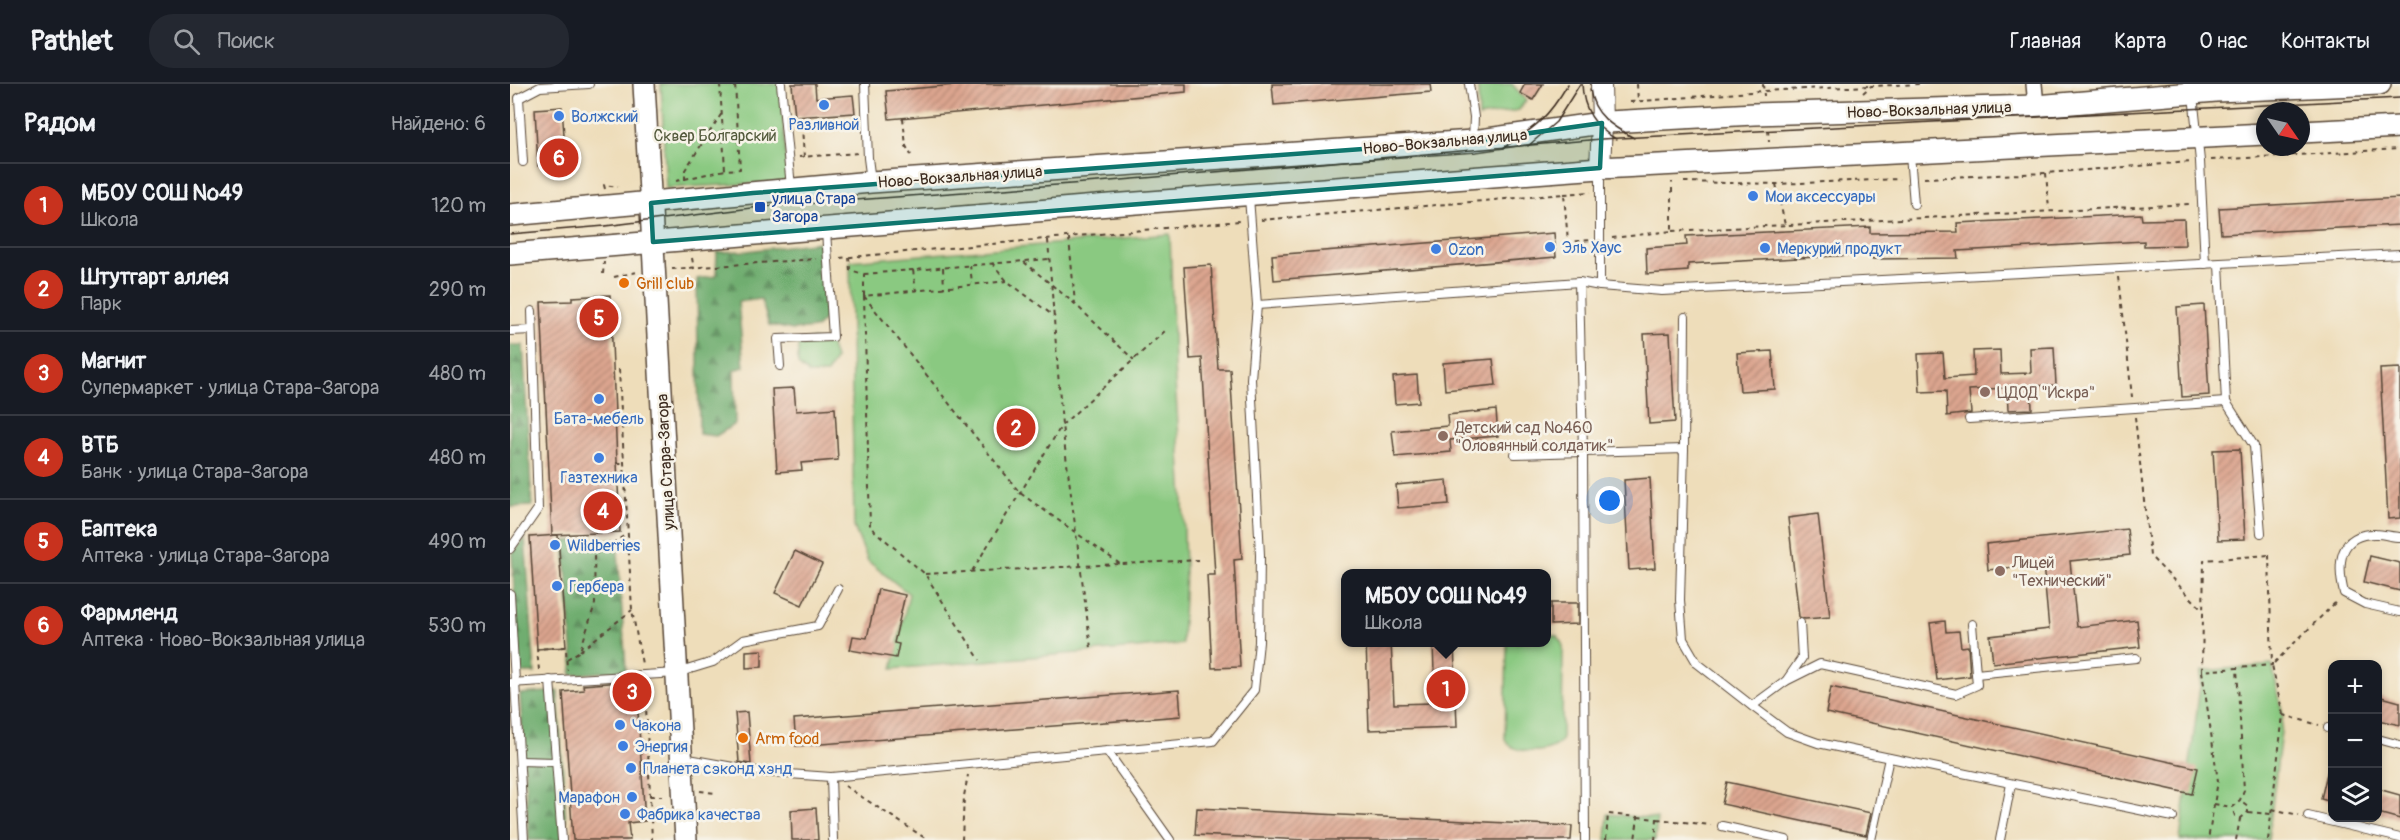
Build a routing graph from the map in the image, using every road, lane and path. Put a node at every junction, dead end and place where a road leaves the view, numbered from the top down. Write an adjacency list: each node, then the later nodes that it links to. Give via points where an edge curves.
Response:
1 (589, 84): 12 (lane)
2 (644, 84): 47 (main road, улица Стара-Загора)
3 (720, 84): 16 (path)
4 (735, 84): 36 (path, via 740,169)
5 (781, 84): 44 (lane)
6 (865, 84): 19 (lane)
7 (1469, 84): 25 (lane)
8 (1601, 84): 18 (street)
9 (1868, 84): 14 (path, via 1871,86)
10 (2034, 84): 15 (street)
11 (2380, 84): 13 (main road, Ново-Вокзальная улица)
12 (540, 85): 34 (lane, via 519,98)
13 (2192, 89): 15 (main road, Ново-Вокзальная улица); 24 (lane)
14 (1637, 101)
15 (2036, 106): 18 (main road, Ново-Вокзальная улица, via 1754,114)
16 (722, 113): 36 (path); 39 (path, via 685,170)
17 (903, 118): 30 (path)
18 (1602, 123): 25 (main road, Ново-Вокзальная улица); 35 (street)
19 (866, 124): 29 (lane); 31 (path, via 802,127)
20 (1768, 127): 26 (path)
21 (2400, 127): 22 (main road)
22 (2310, 132)
23 (2256, 135): 24 (main road)
24 (2197, 138): 28 (main road); 33 (lane)
25 (1473, 141): 40 (main road, Ново-Вокзальная улица)
26 (1769, 142)
27 (2400, 148): 33 (path)
28 (1910, 152): 35 (main road); 38 (lane)
29 (867, 153): 31 (path); 40 (lane)
30 (911, 155)
31 (804, 157): 32 (path)
32 (796, 158)
33 (2200, 161): 37 (path); 48 (lane)
34 (523, 162)
35 (1600, 168): 45 (main road); 58 (lane)
36 (725, 170): 39 (path)
37 (2046, 173): 38 (path); 50 (path)
38 (1912, 178): 43 (path); 49 (lane)
39 (685, 179): 46 (path)
40 (871, 182): 44 (main road, Ново-Вокзальная улица)
41 (1671, 182): 55 (path)
42 (1683, 182): 43 (path)
43 (1776, 184): 53 (path)
44 (791, 190): 46 (main road, Ново-Вокзальная улица)
45 (1249, 196): 52 (lane); 54 (main road)
46 (688, 200): 47 (main road, Ново-Вокзальная улица)
47 (651, 203): 51 (main road, Ново-Вокзальная улица); 60 (main road, улица Стара-Загора)
48 (2202, 203): 50 (path); 68 (lane)
49 (1914, 204)
50 (2049, 210): 53 (path)
51 (510, 215)
52 (1251, 220): 56 (path); 58 (path, via 1564,194 1568,242); 87 (lane)
53 (1785, 225): 55 (path)
54 (826, 229): 57 (main road); 64 (lane)
55 (1672, 231): 58 (path)
56 (1069, 238): 59 (path); 86 (path)
57 (690, 239): 60 (main road); 74 (path)
58 (1600, 239): 82 (lane)
59 (1048, 240): 63 (path); 65 (path)
60 (653, 242): 61 (main road); 71 (main road, улица Стара-Загора)
61 (510, 254)
62 (2400, 254): 69 (lane)
63 (849, 257): 64 (path); 76 (path, via 850,270)
64 (828, 259): 74 (path); 95 (lane, via 832,337 778,339)
65 (1049, 259): 66 (path); 81 (path)
66 (1023, 261): 67 (path); 81 (path)
67 (992, 264): 70 (path); 78 (path)
68 (2205, 264): 69 (lane); 73 (lane)
69 (2219, 264): 97 (lane)
70 (970, 265): 72 (path); 80 (path)
71 (655, 268): 74 (path); 77 (path); 135 (main road, улица Стара-Загора)
72 (943, 268): 75 (path); 83 (path)
73 (2118, 268): 82 (lane, via 1662,291); 98 (path)
74 (694, 269)
75 (913, 270): 76 (path); 84 (path)
76 (864, 274): 85 (path)
77 (614, 277)
78 (1007, 281): 80 (path); 89 (path)
79 (1579, 282): 82 (lane); 87 (lane); 104 (lane)
80 (972, 285): 83 (path)
81 (1052, 285): 86 (path); 89 (path)
82 (1600, 286)
83 (944, 288): 84 (path)
84 (916, 291): 85 (path)
85 (864, 296): 108 (path); 118 (path, via 870,527)
86 (1075, 304): 94 (path)
87 (1257, 304): 148 (lane, via 1251,379 1260,555 1254,690 1214,741)
88 (532, 311): 91 (lane)
89 (1055, 317): 102 (path)
90 (1685, 317): 103 (lane)
91 (532, 330): 92 (lane); 113 (lane, via 538,509)
92 (510, 331)
93 (1164, 331): 94 (path)
94 (1134, 360): 102 (path)
95 (780, 366)
96 (619, 369): 99 (path)
97 (2226, 402): 98 (lane); 111 (lane, via 2254,446)
98 (2133, 408): 100 (lane); 123 (path, via 2150,556)
99 (621, 411)
100 (1969, 419)
101 (622, 425): 107 (path)
102 (1062, 425): 108 (path); 110 (path)
103 (1684, 449): 104 (lane); 143 (lane, via 1680,600 1683,639 1697,663)
104 (1584, 452): 105 (lane); 181 (lane)
105 (1515, 454)
106 (617, 463): 107 (path)
107 (624, 463): 109 (path)
108 (1020, 493): 110 (path); 117 (path)
109 (627, 533): 122 (path); 128 (path, via 594,555 595,604)
110 (1076, 533): 115 (path); 116 (path)
111 (2261, 533)
112 (2400, 537): 120 (lane, via 2357,537 2342,554 2339,573)
113 (510, 549)
114 (1199, 560): 115 (path)
115 (1120, 564): 116 (path)
116 (1080, 566): 117 (path); 127 (path)
117 (972, 572): 118 (path)
118 (925, 574): 131 (path)
119 (838, 589): 135 (lane, via 818,626 743,640 713,662)
120 (2344, 593): 124 (lane, via 2365,604); 132 (path)
121 (510, 594): 142 (lane)
122 (632, 610): 128 (path); 137 (path)
123 (2203, 610): 132 (path, via 2204,560 2269,555); 134 (path)
124 (2400, 612)
125 (1800, 623): 141 (lane, via 1802,658)
126 (1972, 624): 136 (lane)
127 (1091, 648)
128 (580, 651): 130 (path)
129 (2136, 658): 136 (lane)
130 (567, 659): 138 (path); 140 (path, via 566,647 537,649)
131 (980, 660)
132 (2272, 665): 133 (path); 144 (path)
133 (2237, 668): 134 (path); 160 (path, via 2244,790)
134 (2202, 671): 161 (path, via 2218,782)
135 (677, 673): 137 (lane); 149 (main road, улица Стара-Загора)
136 (1976, 674): 141 (lane, via 1977,686 1956,694 1820,664)
137 (644, 675): 138 (lane); 158 (path)
138 (568, 679): 139 (lane)
139 (550, 680): 140 (lane); 152 (lane)
140 (540, 681): 142 (lane)
141 (1786, 681): 143 (lane)
142 (513, 683): 151 (lane)
143 (1752, 706): 150 (lane, via 1787,732 1818,743)
144 (2283, 715): 145 (path); 163 (path)
145 (2328, 727)
146 (2382, 740): 147 (lane)
147 (2400, 745)
148 (1107, 751): 153 (lane); 180 (lane)
149 (681, 758): 154 (lane, via 761,772); 176 (main road, улица Стара-Загора)
150 (1889, 758): 155 (lane); 186 (lane)
151 (520, 761): 152 (lane); 173 (lane)
152 (556, 762): 174 (lane)
153 (971, 764): 154 (lane); 179 (path, via 963,796)
154 (831, 777): 177 (lane); 178 (path)
155 (2011, 784): 168 (lane); 187 (lane)
156 (697, 791): 157 (path)
157 (715, 793)
158 (650, 796): 159 (path); 175 (path)
159 (662, 796)
160 (2240, 800): 162 (path); 164 (path, via 2248,806)
161 (2214, 804): 162 (path); 188 (path)
162 (2232, 807): 170 (path)
163 (2271, 809): 165 (path); 166 (path)
164 (2248, 812): 165 (path); 170 (path)
165 (2271, 814): 190 (path)
166 (2308, 816): 172 (lane)
167 (1638, 817): 169 (path); 182 (path, via 1608,814); 183 (path)
168 (2174, 817)
169 (1657, 819): 171 (path); 184 (path)
170 (2240, 819): 189 (path)
171 (1722, 826): 185 (lane)
172 (2400, 838)
173 (524, 840)
174 (562, 840)
175 (652, 840)
176 (686, 840)
177 (833, 840)
178 (928, 840)
179 (962, 840)
180 (1170, 840)
181 (1585, 840)
182 (1606, 840)
183 (1635, 840)
184 (1655, 840)
185 (1786, 840)
186 (1871, 840)
187 (2000, 840)
188 (2208, 840)
189 (2236, 840)
190 (2268, 840)

